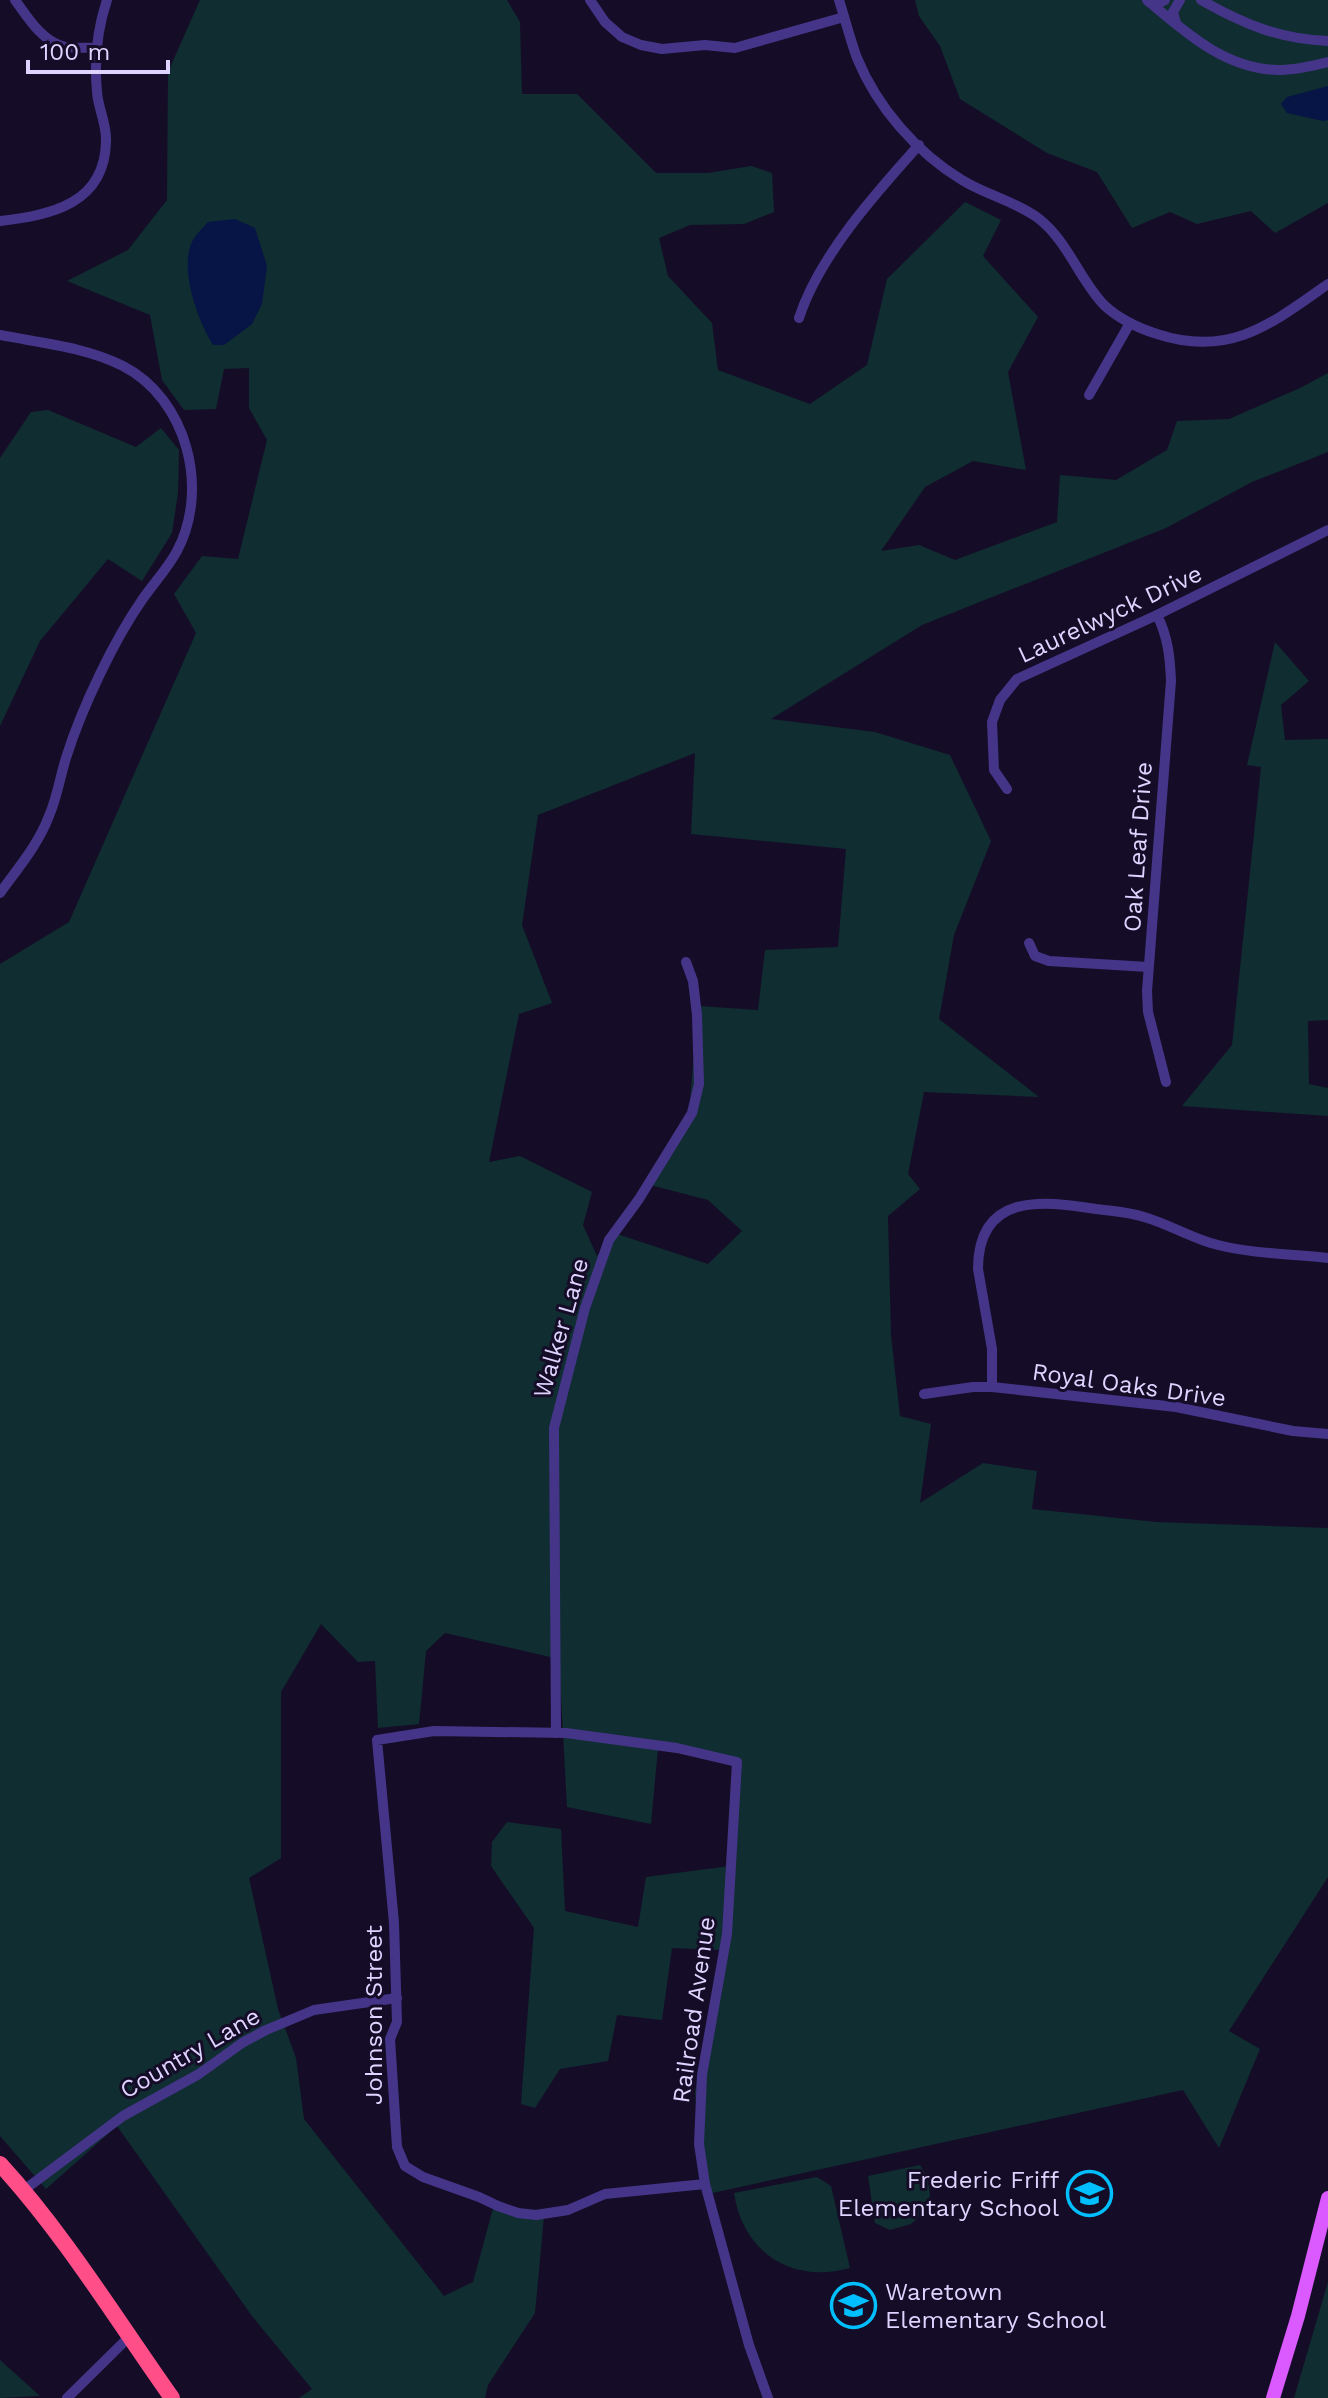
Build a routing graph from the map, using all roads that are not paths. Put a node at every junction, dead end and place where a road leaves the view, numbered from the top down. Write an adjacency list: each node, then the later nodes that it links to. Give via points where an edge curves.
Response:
1 (15, 0): 12 (street, via 49,39 62,46)
2 (107, 0): 12 (street)
3 (590, 0): 9 (street, via 622,37 662,49 735,48)
4 (839, 0): 9 (street)
5 (1165, 0): 8 (street)
6 (1180, 0): 10 (street, via 1173,12)
7 (1201, 0): 11 (street, via 1256,29)
8 (1148, 1): 10 (street)
9 (844, 17): 14 (street, via 871,88)
10 (1176, 25): 13 (street, via 1228,59 1251,67 1277,70)
11 (1328, 41)
12 (96, 48): 15 (street, via 97,95 107,139 93,186 79,200 58,209)
13 (1328, 62)
14 (919, 145): 17 (street, via 855,221); 18 (street, via 963,181 1039,219 1104,304)
15 (0, 221)
16 (1328, 284): 18 (street, via 1272,323 1224,341 1170,338)
17 (799, 318)
18 (1130, 323): 20 (street)
19 (0, 335): 24 (street, via 89,353 124,367 154,388 189,453 193,490 189,522 177,552 111,651 66,757 50,815)
20 (1089, 395)
21 (1328, 531): 22 (street, Laurelwyck Drive)
22 (1157, 615): 23 (street, Laurelwyck Drive, via 1017,679 1006,690 991,734 994,770); 27 (street, Oak Leaf Drive, via 1170,651 1171,681)
23 (1007, 789)
24 (0, 893)
25 (1029, 943): 27 (street, via 1035,956 1049,961)
26 (686, 962): 33 (street, Walker Lane, via 697,1015 699,1084 692,1113 609,1240 572,1351 554,1428)
27 (1148, 967): 28 (street, Oak Leaf Drive, via 1148,1012)
28 (1166, 1082)
29 (1328, 1258): 30 (street, via 1237,1250 1144,1217 1057,1203 1018,1205 987,1228 978,1255 992,1349)
30 (992, 1387): 31 (street, Royal Oaks Drive); 32 (street, Royal Oaks Drive, via 1176,1407)
31 (924, 1394)
32 (1328, 1434)
33 (556, 1733): 34 (street, Johnson Street, via 434,1731 377,1740); 36 (street, Railroad Avenue, via 677,1748 737,1762 727,1934 702,2075 699,2144)
34 (397, 1998): 36 (street, Johnson Street, via 397,2022 390,2039 397,2147 413,2172 518,2213 536,2215 568,2210 605,2194); 37 (street, Country Lane, via 314,2010 266,2030 123,2116)
35 (0, 2164): 37 (highway)
36 (705, 2184): 42 (street, Railroad Avenue)
37 (24, 2190): 39 (highway)
38 (1328, 2198): 43 (main road)
39 (129, 2337): 40 (street); 41 (highway)
40 (67, 2398)
41 (172, 2398)
42 (768, 2398)
43 (1273, 2398)

